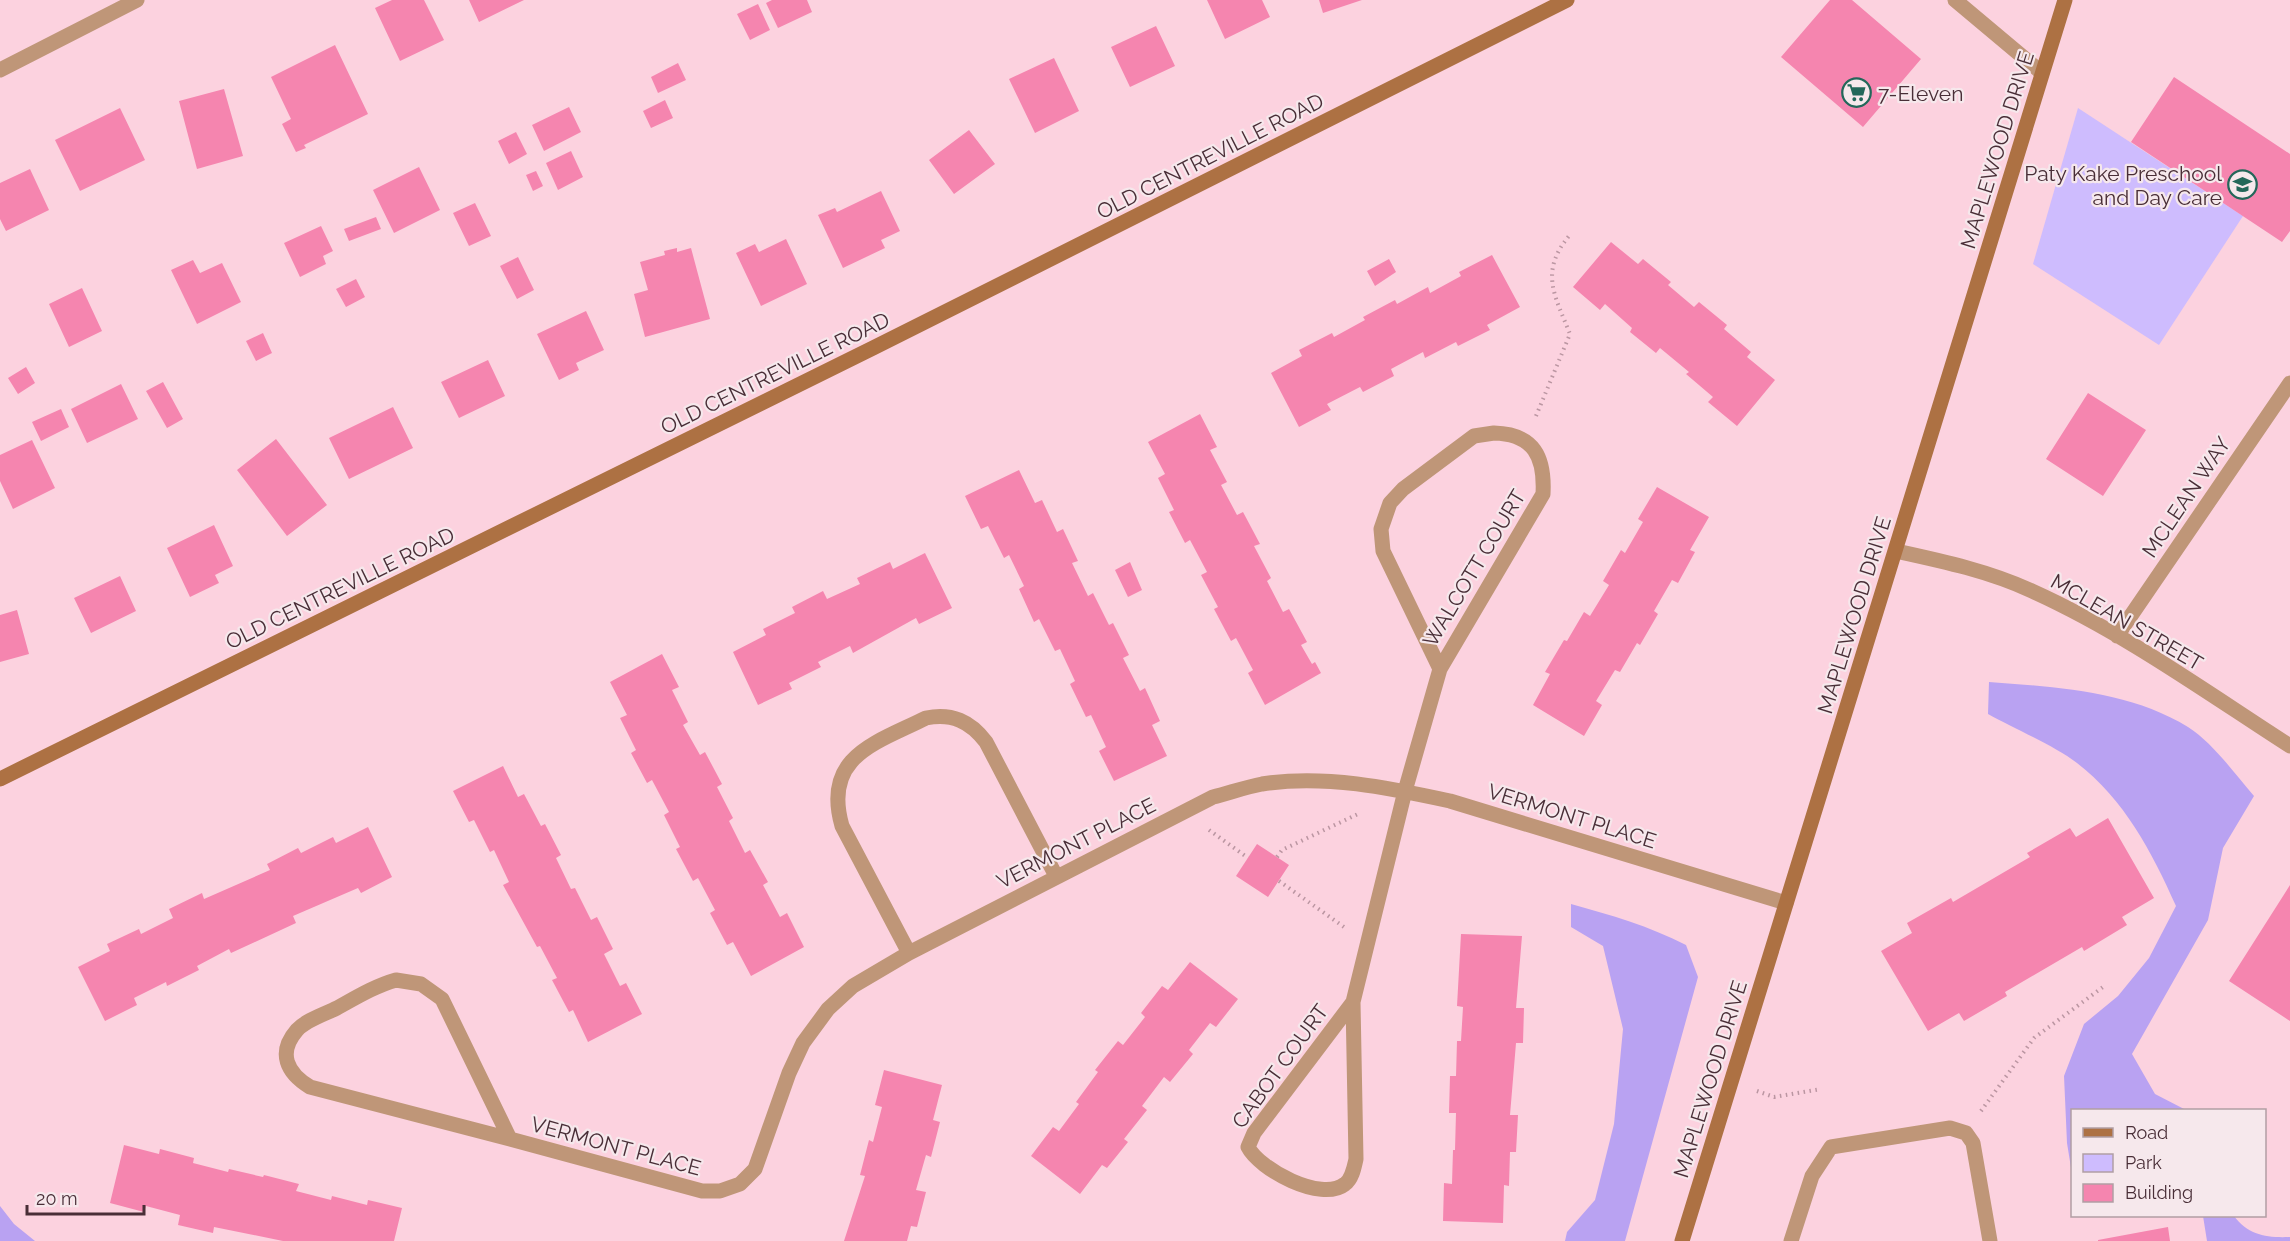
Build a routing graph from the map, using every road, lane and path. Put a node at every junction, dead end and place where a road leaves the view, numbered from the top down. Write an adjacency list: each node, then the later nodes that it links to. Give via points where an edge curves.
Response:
1 (137, 0): 5 (street)
2 (1567, 0): 14 (street, OLD CENTREVILLE ROAD)
3 (1955, 0): 6 (street)
4 (2065, 0): 6 (street, MAPLEWOOD DRIVE)
5 (0, 70)
6 (2042, 73): 10 (street, MAPLEWOOD DRIVE)
7 (1569, 236): 9 (path, via 1555,255 1551,274 1570,334)
8 (2290, 383): 11 (street, MCLEAN WAY)
9 (1525, 441): 12 (street, WALCOTT COURT, via 1539,454 1545,474 1543,494); 12 (street, WALCOTT COURT, via 1511,433 1474,436 1402,489 1390,503 1381,529 1383,551)
10 (1896, 551): 11 (street, MCLEAN STREET, via 1962,566 2030,590); 21 (street, MAPLEWOOD DRIVE)
11 (2117, 636): 13 (street, MCLEAN STREET)
12 (1440, 669): 15 (street, WALCOTT COURT)
13 (2290, 746)
14 (0, 779)
15 (1405, 791): 16 (street, VERMONT PLACE, via 1312,780 1262,784 1213,797); 17 (path, via 1282,850); 21 (street, VERMONT PLACE, via 1450,801); 22 (street, CABOT COURT)
16 (1184, 812): 18 (path); 19 (street, VERMONT PLACE)
17 (1277, 857)
18 (1248, 858)
19 (1056, 876): 23 (street, VERMONT PLACE); 23 (street, via 986,742 962,720 926,718 858,752 841,775 837,808 842,826)
20 (1279, 881): 22 (path)
21 (1786, 903): 26 (street, MAPLEWOOD DRIVE)
22 (1367, 944): 25 (street, CABOT COURT)
23 (909, 953): 29 (street, VERMONT PLACE, via 853,986 828,1009 803,1043 755,1168 740,1184 720,1191 702,1191)
24 (2103, 987): 28 (path, via 2034,1038)
25 (1353, 1002): 25 (street, CABOT COURT, via 1254,1133 1248,1147 1253,1158 1286,1179 1306,1186 1330,1190 1344,1185 1352,1175 1356,1159)
26 (1731, 1083): 27 (path, via 1774,1096); 30 (street, MAPLEWOOD DRIVE)
27 (1821, 1089)
28 (1966, 1133): 31 (street, via 1950,1128 1831,1147 1812,1176); 32 (street, via 1976,1155)
29 (510, 1139): 29 (street, VERMONT PLACE, via 310,1087 295,1078 287,1064 287,1046 298,1029 380,984 396,980 421,984 442,999)
30 (1682, 1241)
31 (1791, 1241)
32 (1990, 1241)

